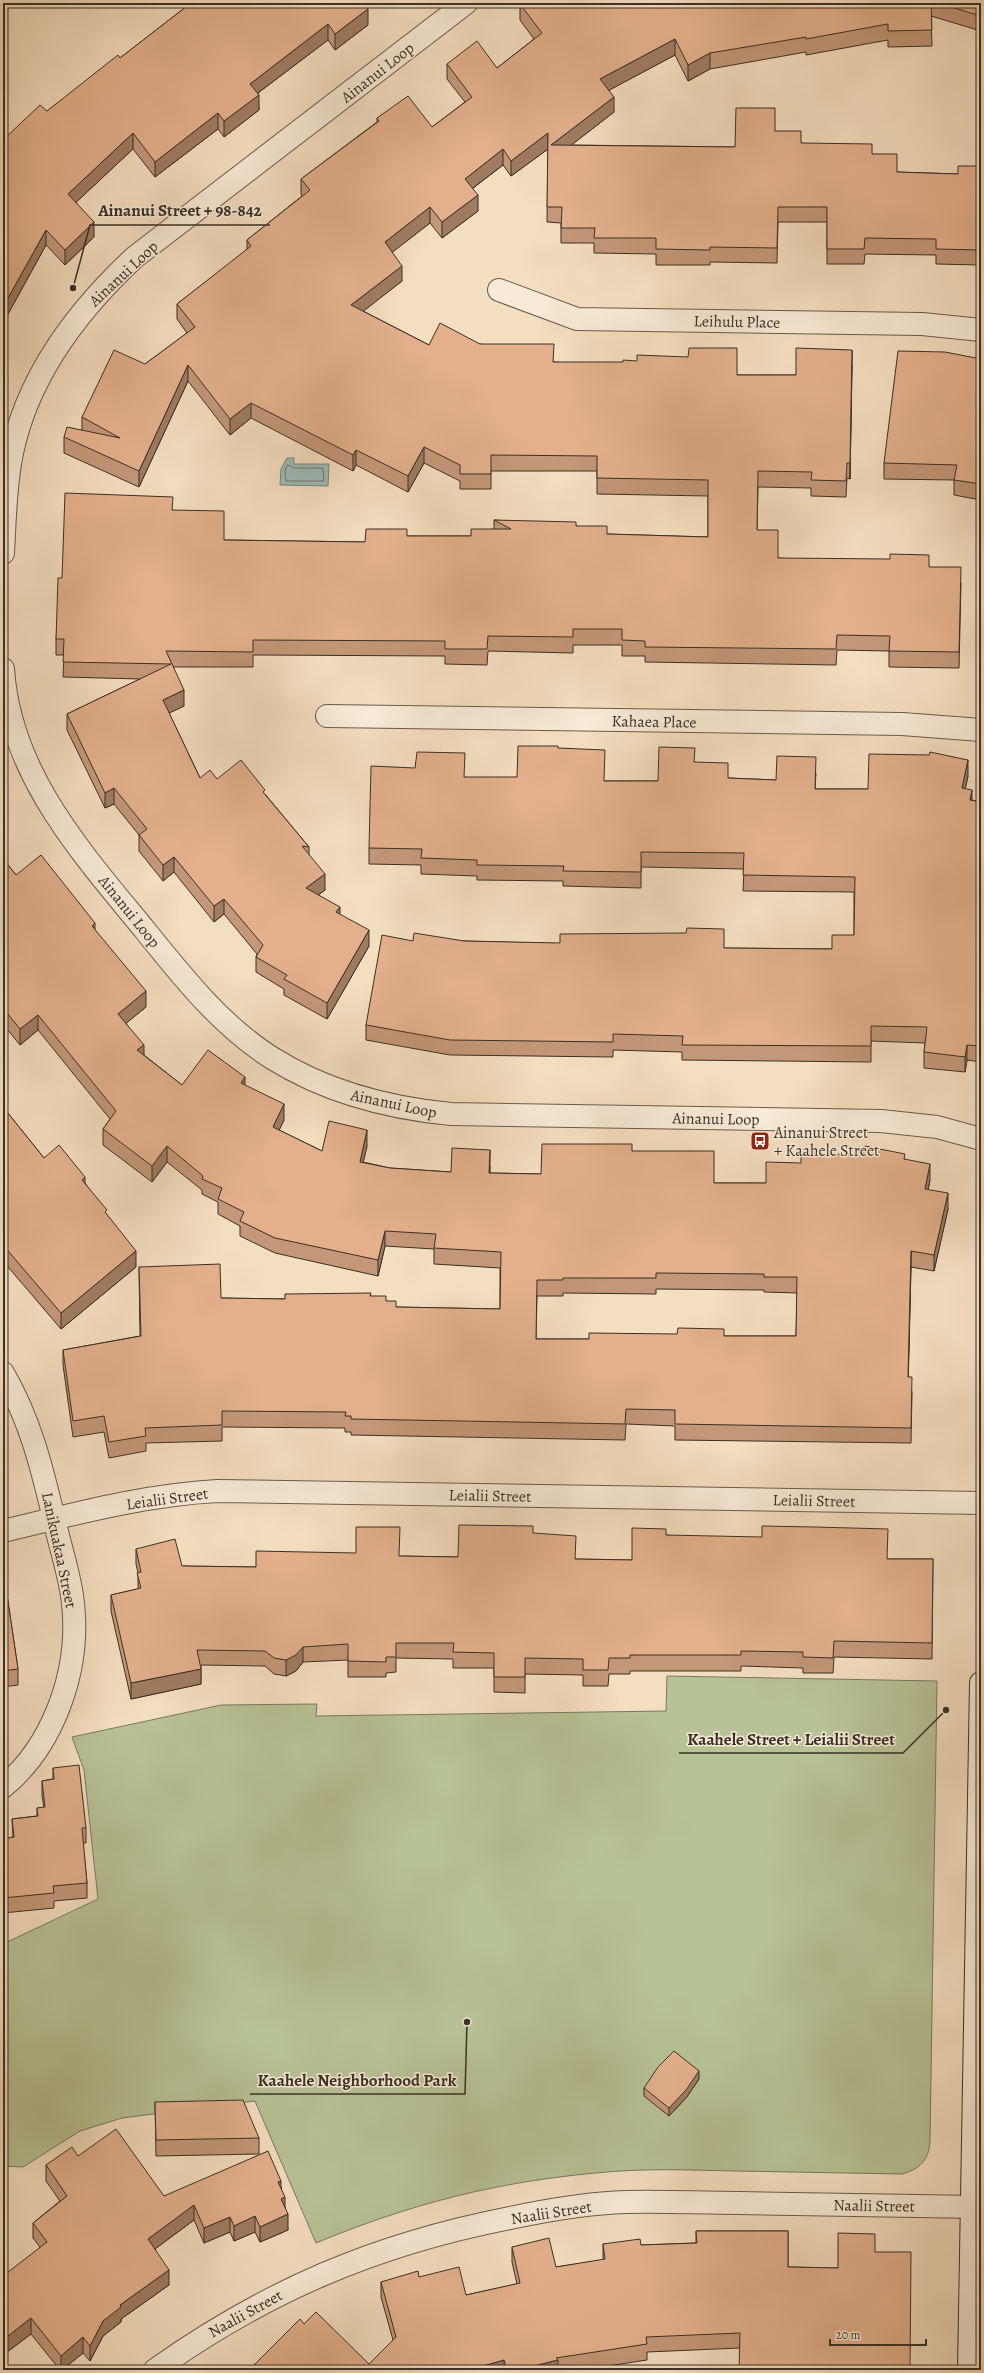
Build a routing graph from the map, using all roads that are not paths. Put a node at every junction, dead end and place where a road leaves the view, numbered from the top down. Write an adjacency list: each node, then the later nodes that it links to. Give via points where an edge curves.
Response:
1 (466, 3): 4 (street, Ainanui Loop, via 135,257 70,326 48,360 33,390 12,452 6,485)
2 (499, 290): 3 (street, Leihulu Place, via 577,319 922,324)
3 (981, 330)
4 (3, 553)
5 (3, 669): 8 (street, Ainanui Loop, via 9,705 29,768 54,814 78,848 206,1002 231,1026 272,1058 301,1074 337,1090 376,1102 413,1110 451,1114 881,1121 937,1127)
6 (327, 716): 7 (street, Kahaea Place, via 902,724)
7 (981, 730)
8 (981, 1139)
9 (3, 1374): 11 (street, Lanikuakaa Street, via 35,1442)
10 (981, 1503): 11 (street, Leialii Street, via 217,1490 135,1500)
11 (54, 1519): 12 (street, Leialii Street); 14 (street, Lanikuakaa Street, via 74,1616 70,1670 61,1701 46,1735 27,1763)
12 (3, 1530)
13 (981, 1683): 15 (street)
14 (3, 1787)
15 (980, 1841): 16 (street)
16 (977, 2207): 17 (street, Naalii Street, via 625,2202 559,2208 481,2223 406,2244 323,2273 244,2312 203,2336); 18 (street)
17 (155, 2370)
18 (969, 2370)

